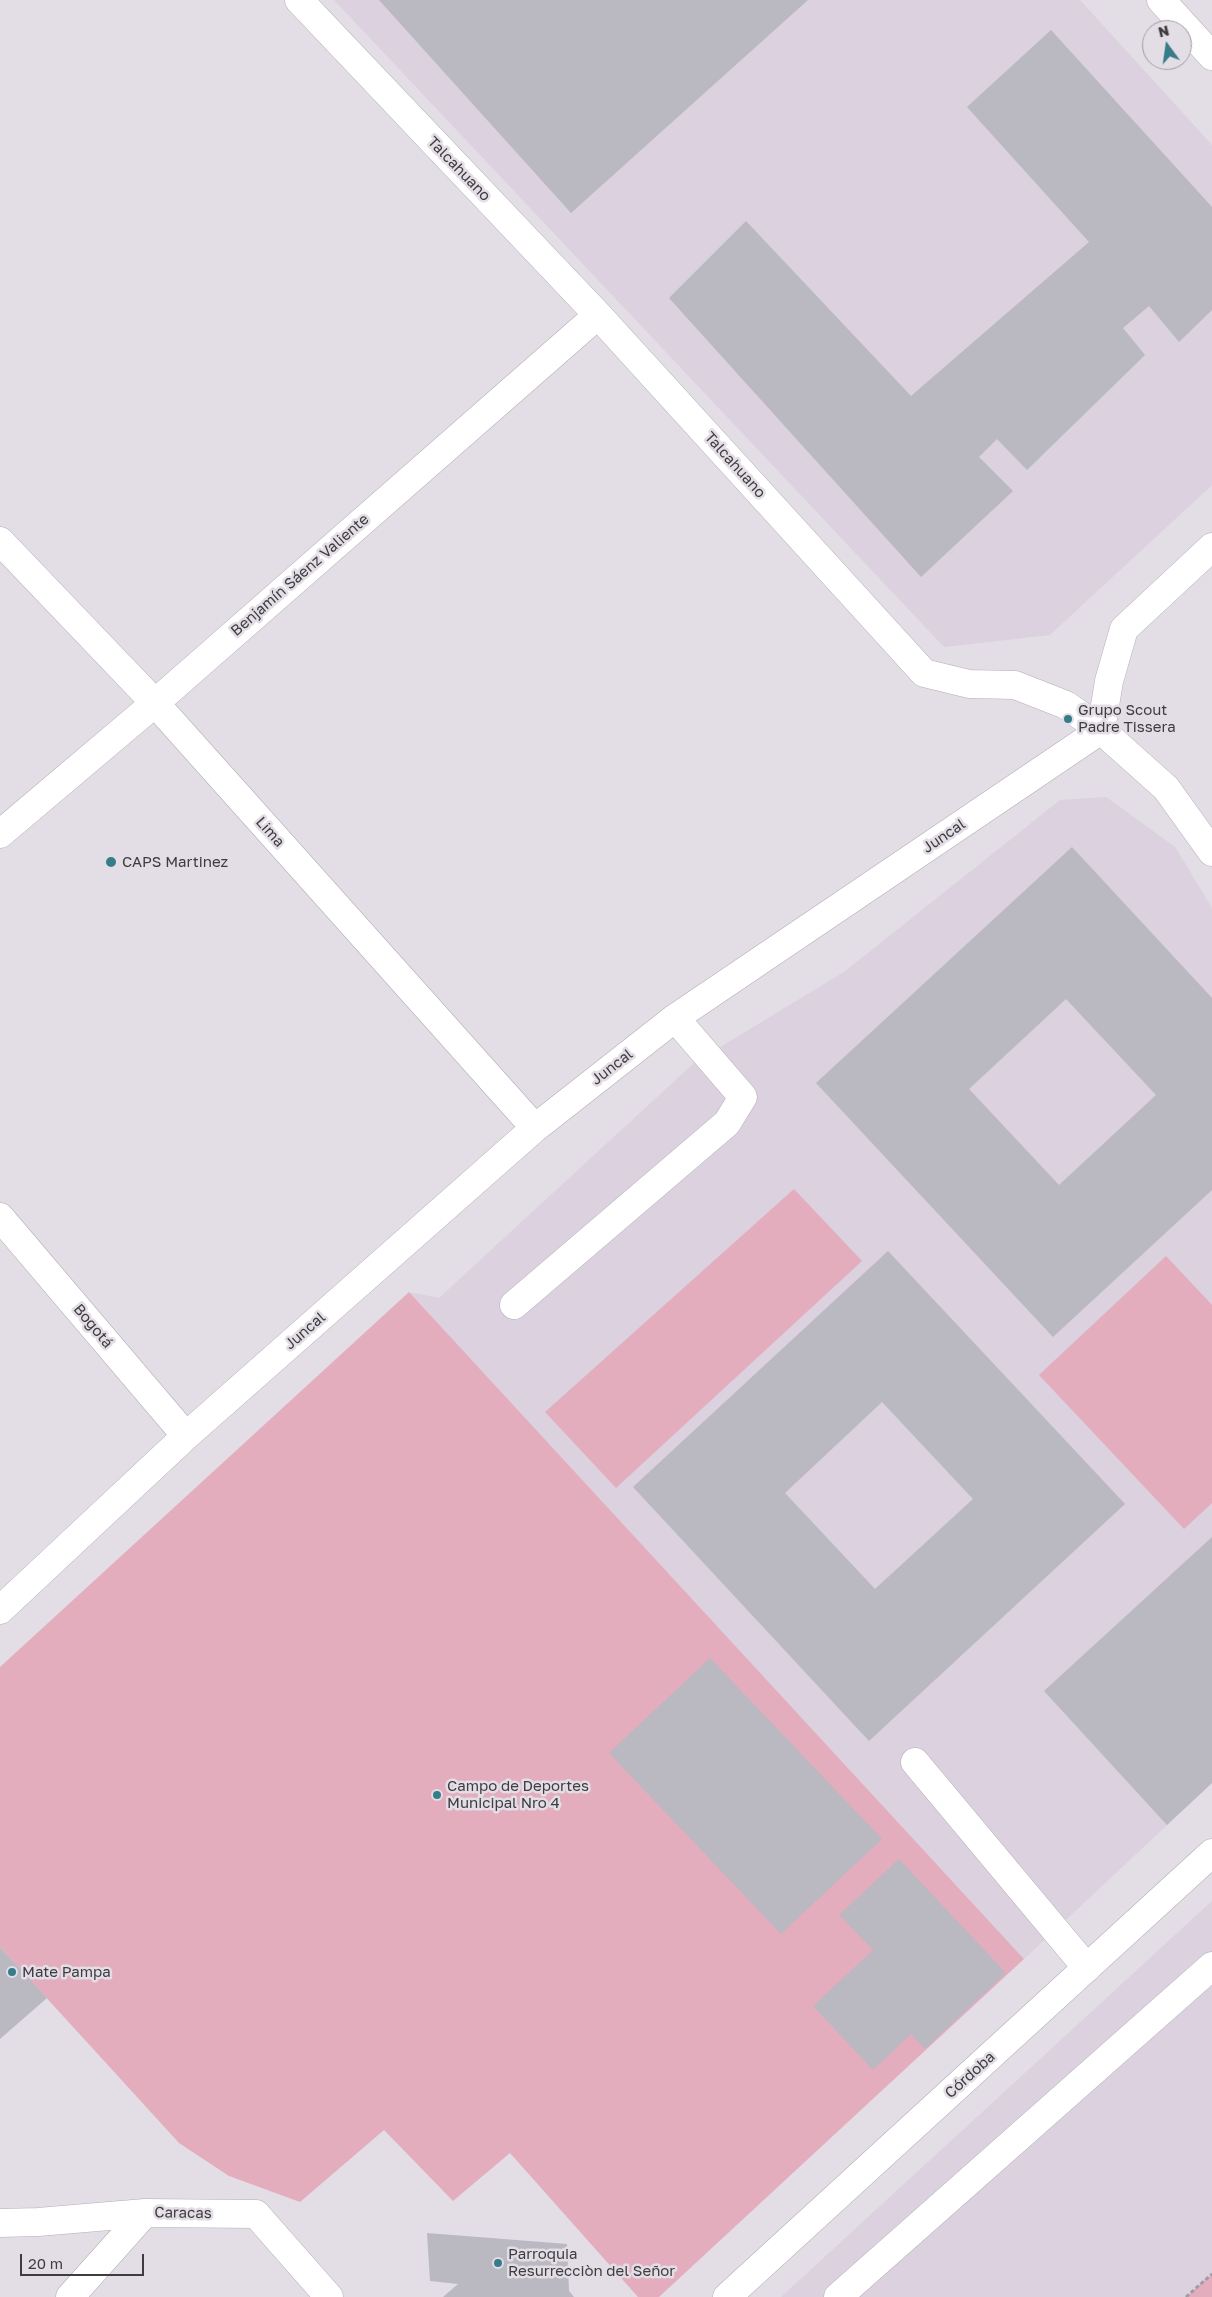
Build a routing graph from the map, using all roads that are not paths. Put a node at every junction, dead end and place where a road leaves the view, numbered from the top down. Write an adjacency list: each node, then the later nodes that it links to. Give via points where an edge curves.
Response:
1 (299, 0): 4 (street, Talcahuano)
2 (1161, 0): 3 (street)
3 (1212, 56)
4 (598, 314): 7 (street, Benjamín Sáenz Valiente); 8 (street, Talcahuano, via 924,673 969,684 1015,685 1066,705)
5 (0, 541): 7 (street, Lima)
6 (1212, 547): 8 (street, via 1124,629 1109,681)
7 (154, 703): 9 (street, Benjamín Sáenz Valiente); 12 (street, Lima)
8 (1101, 730): 10 (street, Talcahuano, via 1166,788); 11 (street, Juncal)
9 (0, 834)
10 (1212, 852)
11 (675, 1018): 12 (street, Juncal); 14 (street, via 743,1097 726,1123)
12 (535, 1128): 15 (street, Juncal)
13 (0, 1217): 15 (street, Bogotá)
14 (514, 1305)
15 (186, 1436): 16 (street, Juncal)
16 (0, 1610)
17 (915, 1762): 20 (street)
18 (1212, 1853): 20 (street, Córdoba)
19 (1212, 1966): 26 (street)
20 (1087, 1968): 25 (street, Córdoba)
21 (145, 2212): 22 (street, Caracas); 23 (street); 24 (street, Caracas, via 256,2214)
22 (0, 2223)
23 (70, 2297)
24 (330, 2297)
25 (727, 2297)
26 (838, 2297)

